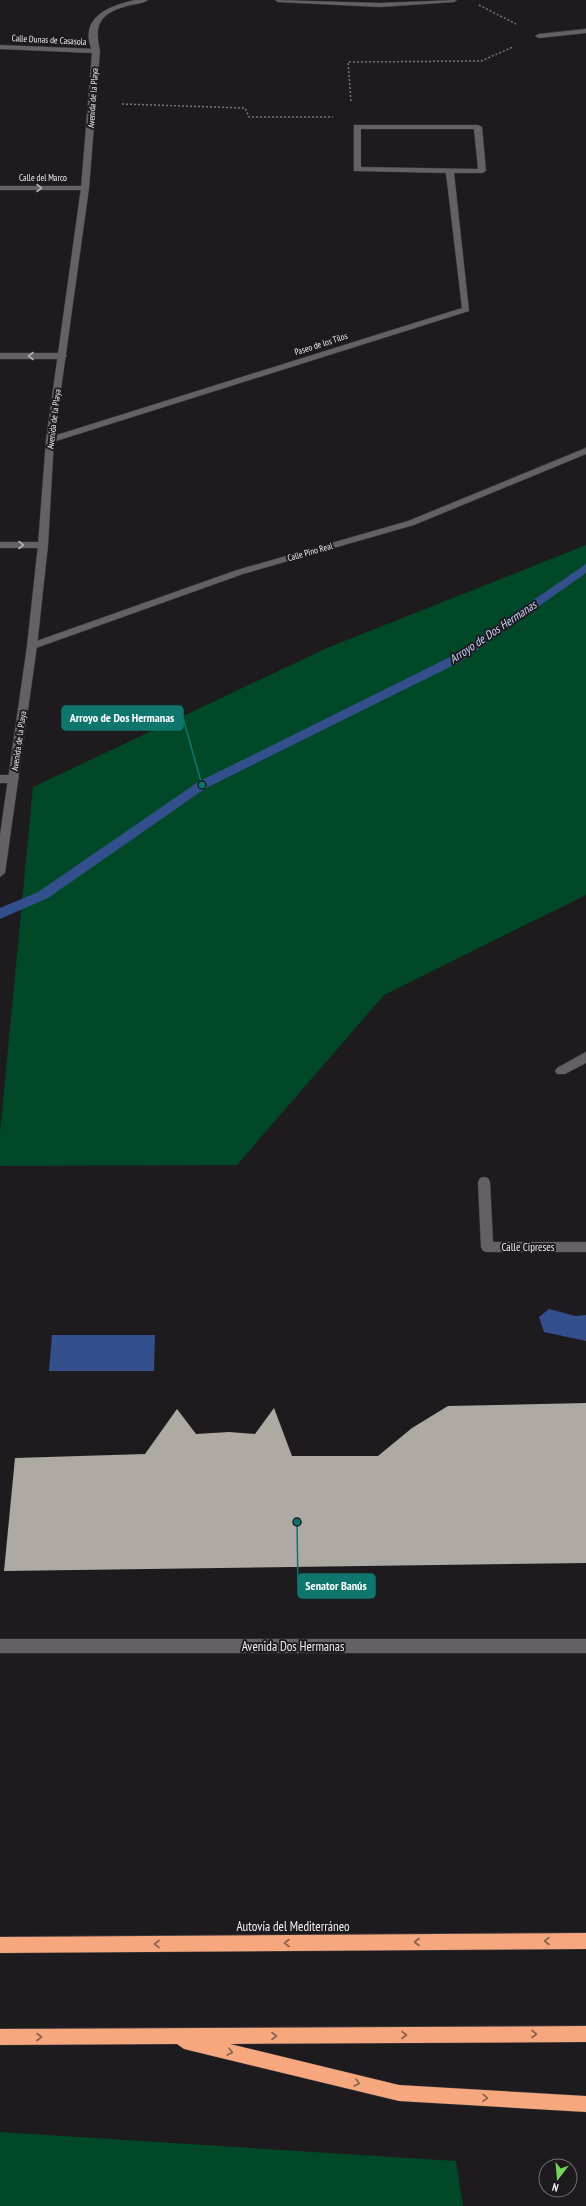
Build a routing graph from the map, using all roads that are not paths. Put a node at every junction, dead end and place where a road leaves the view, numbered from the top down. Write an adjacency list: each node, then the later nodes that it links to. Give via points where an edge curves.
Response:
1 (145, 0): 7 (street, Avenida de la Playa, via 116,6 99,18 92,32)
2 (278, 0): 3 (street, via 380,6)
3 (454, 0)
4 (586, 32): 5 (street)
5 (539, 36)
6 (0, 47): 7 (street, Calle Dunas de Casasola)
7 (96, 51): 10 (street, Avenida de la Playa)
8 (450, 171): 8 (street, via 482,170 478,127 357,127 357,169); 13 (street, Paseo de los Tilos, via 466,309)
9 (0, 188): 10 (street, Calle del Marco, one-way to 10)
10 (85, 188): 12 (street, Avenida de la Playa)
11 (0, 356): 12 (street, one-way to 11)
12 (62, 356): 13 (street, Avenida de la Playa)
13 (50, 440): 16 (street, Avenida de la Playa)
14 (586, 451): 17 (street, Calle Pino Real, via 411,523 240,572)
15 (0, 545): 16 (street, one-way to 16)
16 (43, 545): 17 (street, Avenida de la Playa)
17 (32, 646): 19 (street, Avenida de la Playa)
18 (0, 779): 19 (street)
19 (14, 779): 20 (street, Avenida de la Playa)
20 (0, 873)
21 (586, 1057): 22 (street)
22 (561, 1070)
23 (484, 1182): 24 (street, Calle Cipreses, via 486,1247)
24 (586, 1247)
25 (0, 1646): 26 (street, Avenida Dos Hermanas)
26 (586, 1646)
27 (586, 1941): 28 (highway, Autovía del Mediterráneo, one-way to 28)
28 (0, 1946)
29 (586, 2034): 30 (highway, one-way to 29)
30 (165, 2036): 31 (highway, one-way to 30); 32 (highway, one-way to 32, via 399,2093)
31 (0, 2037)
32 (586, 2104)

